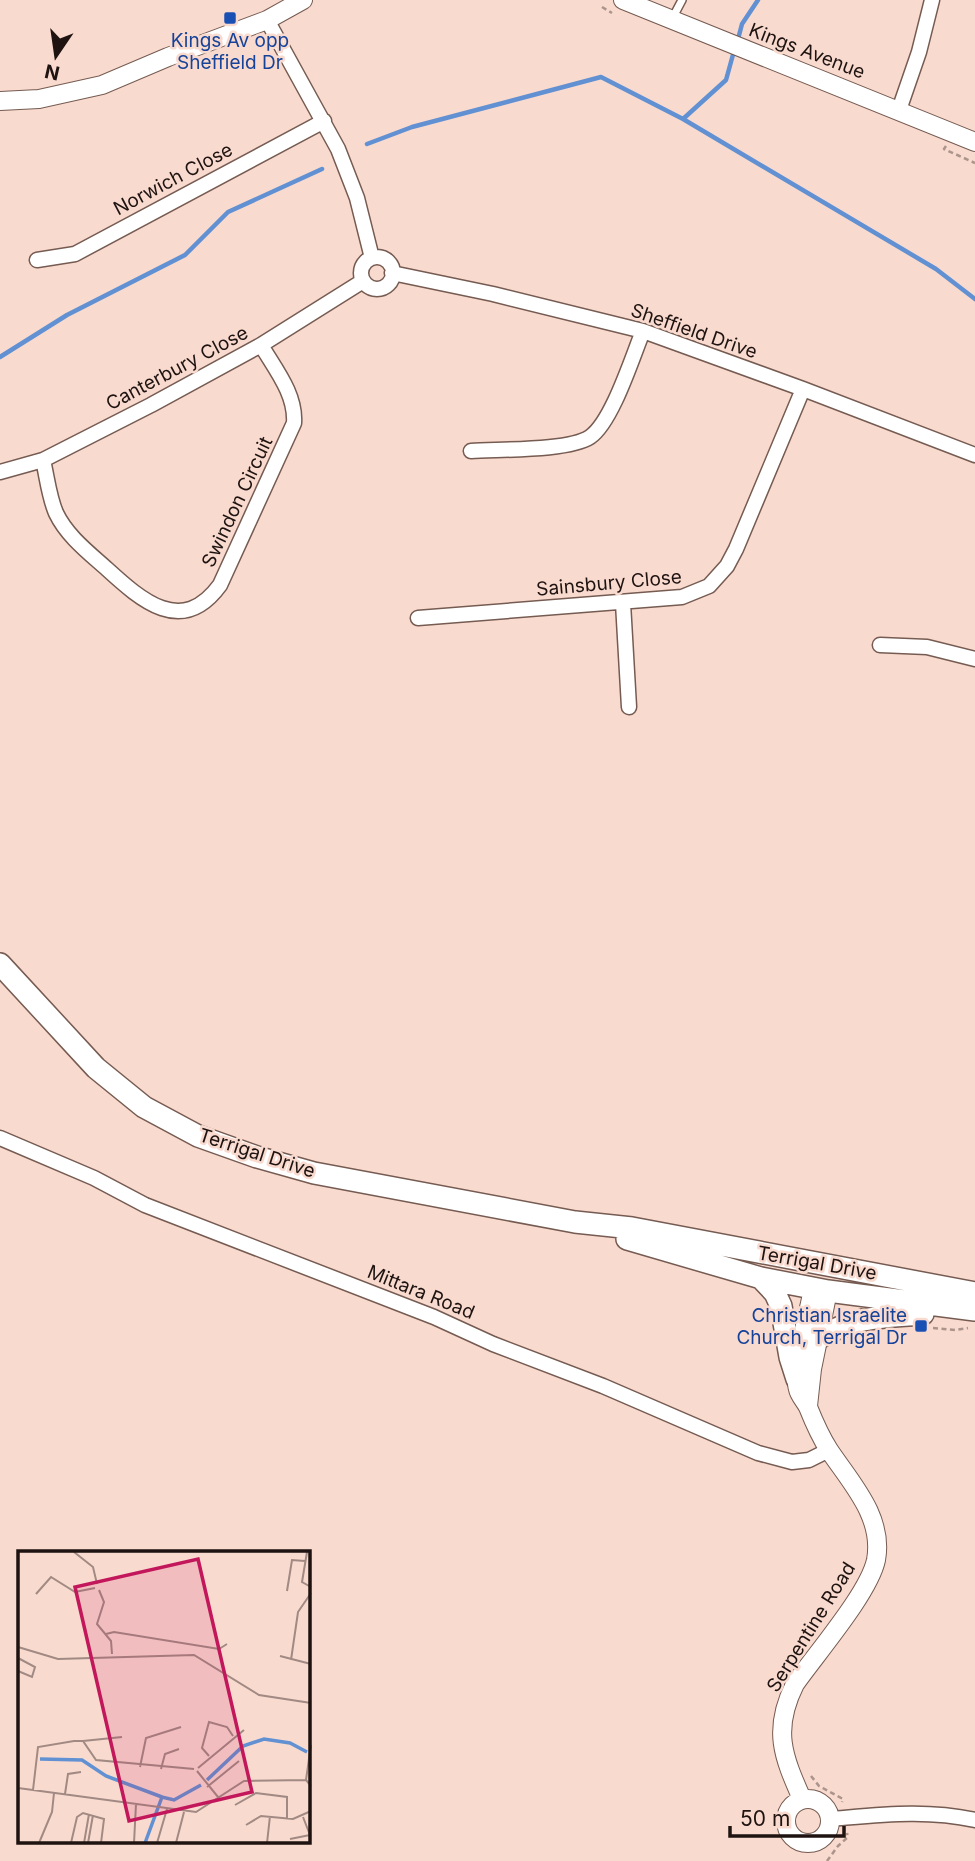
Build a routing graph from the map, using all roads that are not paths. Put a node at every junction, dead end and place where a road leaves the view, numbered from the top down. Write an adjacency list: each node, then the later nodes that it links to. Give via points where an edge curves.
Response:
1 (303, 0): 5 (street)
2 (682, 0): 6 (lane)
3 (932, 0): 8 (street)
4 (619, 7): 6 (street, Kings Avenue)
5 (267, 20): 7 (street, via 102,85 39,99); 9 (street)
6 (671, 20): 8 (street, Kings Avenue)
7 (0, 101)
8 (899, 110): 10 (street, Kings Avenue)
9 (324, 121): 11 (street, via 357,198); 12 (street, Norwich Close, via 75,254)
10 (975, 142)
11 (372, 258): 13 (street, via 386,261); 14 (street, via 362,267)
12 (37, 260)
13 (392, 273): 14 (street, via 381,289 370,288); 15 (street, Sheffield Drive)
14 (363, 281): 16 (street, Canterbury Close)
15 (643, 331): 17 (street, Sheffield Drive); 18 (street, via 606,419 589,438 570,445)
16 (261, 345): 20 (street, Canterbury Close); 20 (street, Swindon Circuit, via 290,394 294,423 220,585 202,604 174,610 145,602 73,539 52,502)
17 (803, 389): 19 (street, Sheffield Drive); 22 (street, Sainsbury Close, via 736,549 715,581 692,595)
18 (471, 450)
19 (975, 456)
20 (43, 460): 21 (street, Canterbury Close)
21 (0, 472)
22 (623, 603): 23 (street, Sainsbury Close); 26 (street)
23 (418, 618)
24 (880, 645): 25 (street, via 927,647)
25 (975, 659)
26 (629, 707)
27 (0, 964): 29 (main road, Terrigal Drive, via 96,1068 144,1107 198,1136 314,1172)
28 (0, 1138): 37 (street, Mittara Road, via 145,1205 434,1317 767,1456 800,1461)
29 (575, 1222): 30 (main road, Terrigal Drive); 31 (main road, Terrigal Drive)
30 (695, 1241): 32 (main road, via 796,1272); 33 (main road, Terrigal Drive)
31 (761, 1279): 32 (main road, Terrigal Drive); 35 (main road, via 781,1306)
32 (821, 1289): 33 (main road, Terrigal Drive); 34 (street, Serpentine Road); 35 (street)
33 (973, 1306): 34 (main road, via 871,1317)
34 (819, 1338): 36 (street, Serpentine Road)
35 (797, 1379): 36 (street, Serpentine Road)
36 (808, 1406): 37 (street, Serpentine Road)
37 (829, 1450): 38 (street, Serpentine Road, via 869,1512 875,1528 876,1560 864,1588 787,1700 780,1736)
38 (802, 1800): 39 (street, via 821,1803); 41 (street, via 790,1807 785,1821)
39 (837, 1818): 40 (street, via 914,1812); 41 (street)
40 (975, 1820)
41 (806, 1852)

